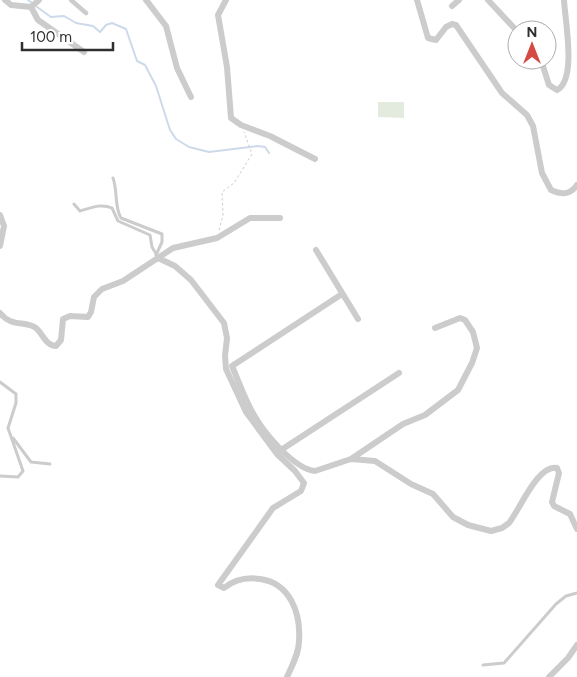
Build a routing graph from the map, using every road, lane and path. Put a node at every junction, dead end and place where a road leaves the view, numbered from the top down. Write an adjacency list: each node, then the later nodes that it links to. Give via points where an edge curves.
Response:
1 (4, 0): 11 (street, via 11,5)
2 (38, 0): 11 (street)
3 (71, 0): 12 (street)
4 (146, 0): 16 (street, via 166,26 177,68)
5 (226, 0): 17 (street, via 218,15 231,118)
6 (418, 0): 20 (street, via 428,38 436,40 449,25 456,25 502,93 527,115 533,126 542,173 551,190 569,193)
7 (459, 0): 10 (street)
8 (488, 0): 13 (street)
9 (564, 0): 15 (street, via 570,50 567,82 557,90 549,85)
10 (452, 6)
11 (31, 8): 14 (street, via 38,20)
12 (86, 13)
13 (507, 20)
14 (84, 52)
15 (544, 70)
16 (191, 97)
17 (241, 126): 18 (street, via 270,136); 24 (path, via 252,154 234,183 222,192 223,215)
18 (315, 159)
19 (114, 178): 27 (lane, via 118,192 117,207 122,218 162,234)
20 (577, 185)
21 (74, 204): 27 (lane, via 80,212 108,206 118,221 150,235)
22 (0, 215): 25 (street, via 4,226)
23 (280, 218): 24 (street, via 250,218)
24 (217, 238): 27 (street, via 188,243)
25 (0, 246)
26 (316, 250): 28 (street)
27 (157, 256): 29 (street, via 123,281 102,289 94,297 88,317 63,319 62,340 56,346 48,343 35,328 12,323); 32 (street, via 191,280 224,323 227,338 225,356)
28 (342, 294): 30 (street); 32 (street)
29 (0, 313)
30 (358, 319)
31 (434, 328): 37 (street, via 460,318 469,326 477,343 472,363 458,390 425,415 403,424)
32 (229, 368): 36 (street, via 254,415); 44 (street, via 253,424 304,483 301,491 281,502 267,516 218,585 224,588 240,580 260,579 280,587 291,598 300,642)
33 (399, 373): 36 (street)
34 (0, 382): 35 (lane, via 16,394 8,424)
35 (10, 433): 38 (lane, via 31,462); 39 (lane, via 22,474 18,477)
36 (281, 450): 37 (street, via 315,471)
37 (351, 459): 40 (street, via 375,461 386,466 411,484 433,494 453,517 475,529 491,531 509,522 541,472 557,468 559,473 552,502 570,514)
38 (50, 464)
39 (0, 476)
40 (577, 529)
41 (577, 593): 43 (lane, via 556,604 504,663)
42 (577, 645): 45 (street)
43 (483, 665)
44 (288, 677)
45 (549, 677)

